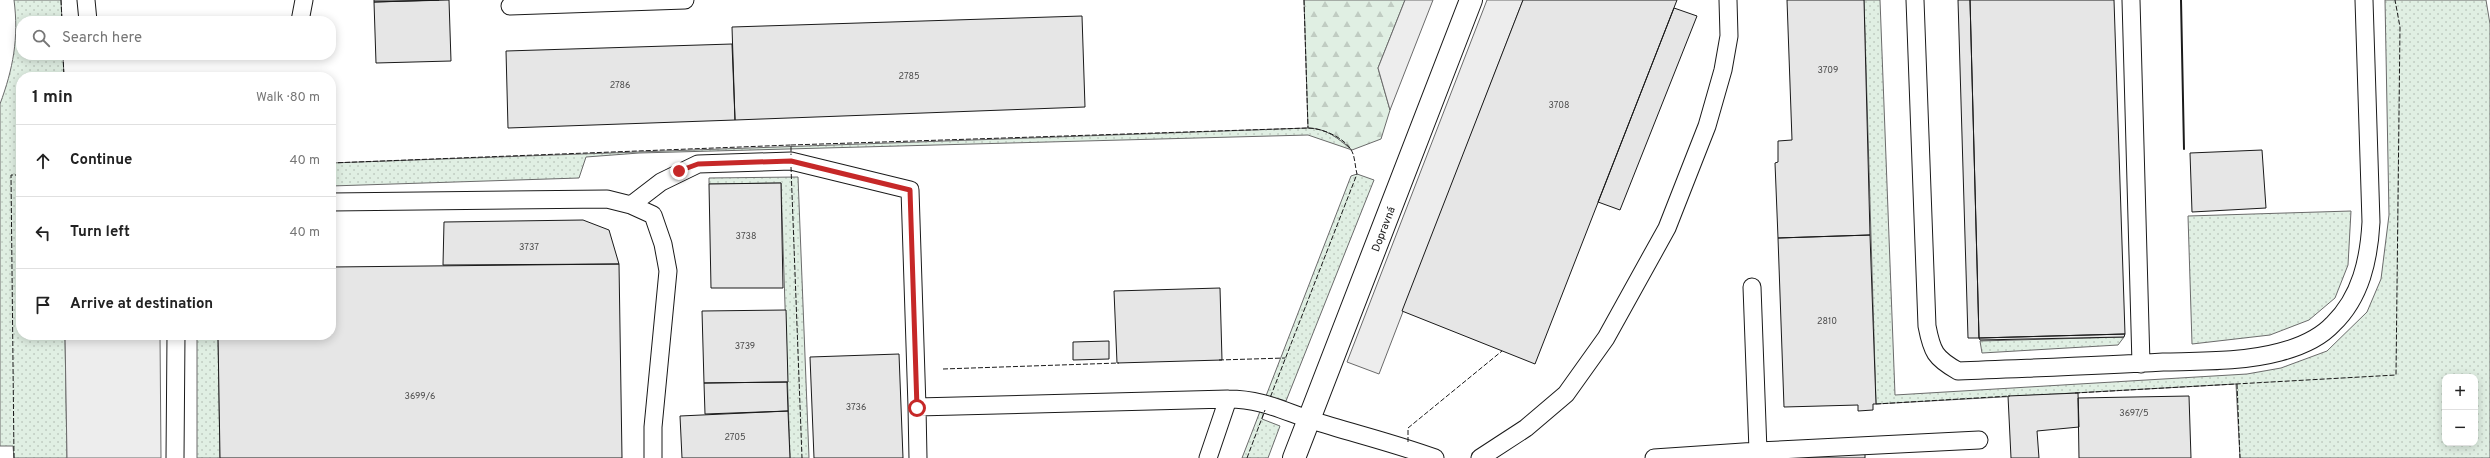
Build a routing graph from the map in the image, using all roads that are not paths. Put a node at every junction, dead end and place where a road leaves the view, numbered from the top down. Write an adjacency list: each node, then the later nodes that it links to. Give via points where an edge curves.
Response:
1 (86, 0): 10 (lane)
2 (304, 0): 11 (lane)
3 (685, 0): 9 (lane)
4 (1472, 0): 19 (street, Dopravná)
5 (1728, 0): 28 (lane, via 1729,36 1723,70 1707,126 1667,228 1606,338 1566,394 1526,428)
6 (1915, 0): 16 (lane, via 1928,326 1932,350 1943,362 1958,371)
7 (2131, 0): 16 (lane)
8 (2364, 0): 16 (lane, via 2371,222 2369,252 2361,280 2350,303 2333,325 2309,342 2280,352 2231,359)
9 (510, 6)
10 (88, 16)
11 (301, 16)
12 (336, 202): 13 (lane, via 607,199)
13 (632, 206): 18 (lane, via 661,182 698,164 791,161 910,190); 23 (lane, via 653,215 663,244 668,271 653,427)
14 (1752, 287): 21 (lane)
15 (176, 340): 22 (lane)
16 (2141, 364)
17 (1228, 399): 18 (lane); 19 (lane, via 1268,404); 25 (lane)
18 (917, 408): 24 (lane)
19 (1309, 419): 26 (street, Dopravná); 27 (lane)
20 (1979, 440): 21 (lane)
21 (1758, 451): 29 (lane)
22 (175, 458)
23 (653, 458)
24 (918, 458)
25 (1208, 458)
26 (1294, 458)
27 (1435, 458)
28 (1480, 458)
29 (1654, 458)

